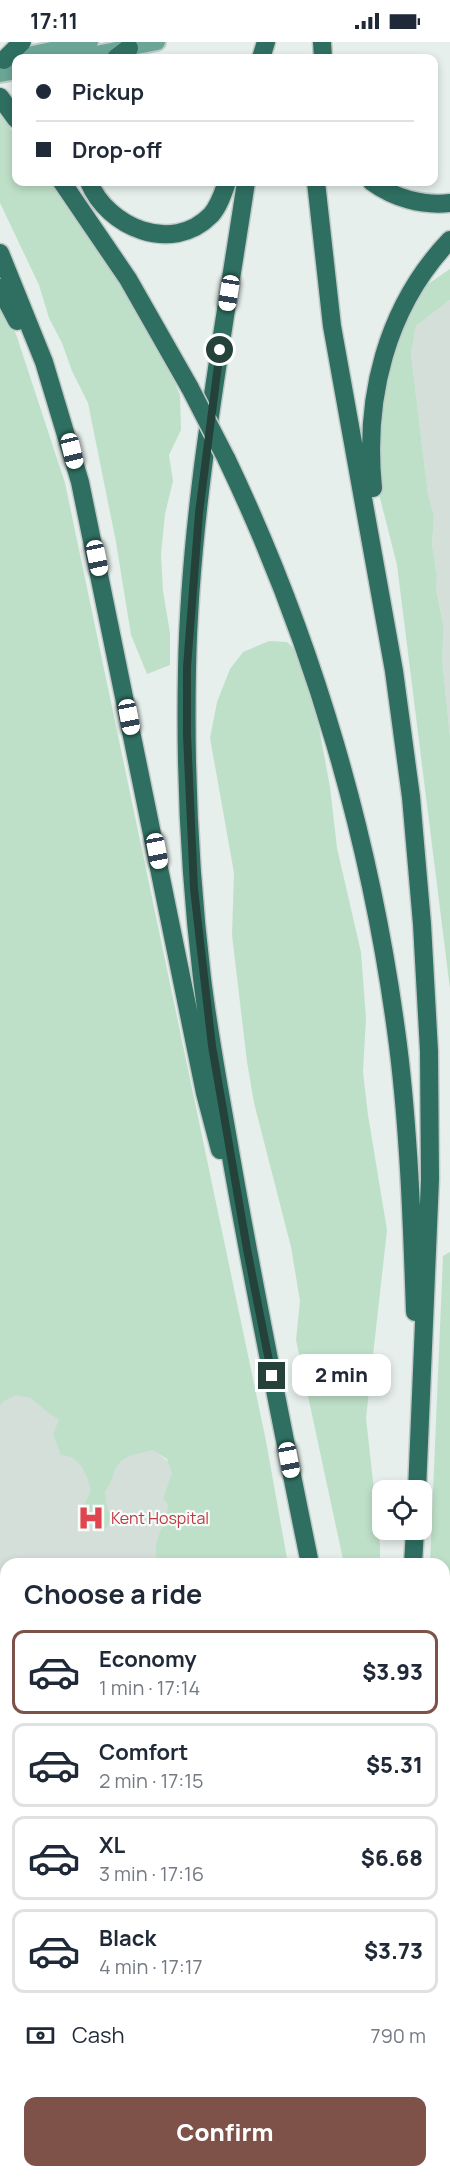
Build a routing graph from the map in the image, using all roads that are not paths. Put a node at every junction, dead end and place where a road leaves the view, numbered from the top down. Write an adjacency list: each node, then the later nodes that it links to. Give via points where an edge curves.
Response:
1 (90, 42): 4 (main road)
2 (157, 42): 3 (main road)
3 (123, 53)
4 (51, 54)
5 (0, 97): 6 (highway)
6 (12, 114)
7 (65, 186): 20 (highway, bridge, via 128,279 226,458 304,648 339,758 372,890 391,993 406,1116)
8 (91, 186): 9 (highway, via 101,204 120,222 139,230 165,233 190,228 209,216)
9 (225, 186)
10 (245, 186): 19 (highway, via 199,513 187,667 187,735 202,972)
11 (316, 186): 18 (highway, via 332,326)
12 (378, 186): 13 (highway, via 410,200)
13 (450, 203)
14 (450, 240): 18 (highway, via 423,274 399,315 381,361 373,398 371,468)
15 (0, 253): 17 (highway, via 44,362)
16 (0, 288): 17 (highway, via 31,353)
17 (80, 482): 19 (highway, via 205,1093)
18 (390, 639): 20 (highway, via 414,829 428,1029 430,1210)
19 (247, 1249): 23 (highway)
20 (420, 1431): 21 (highway)
21 (418, 1480)
22 (414, 1540): 24 (highway)
23 (309, 1558)
24 (413, 1558)

